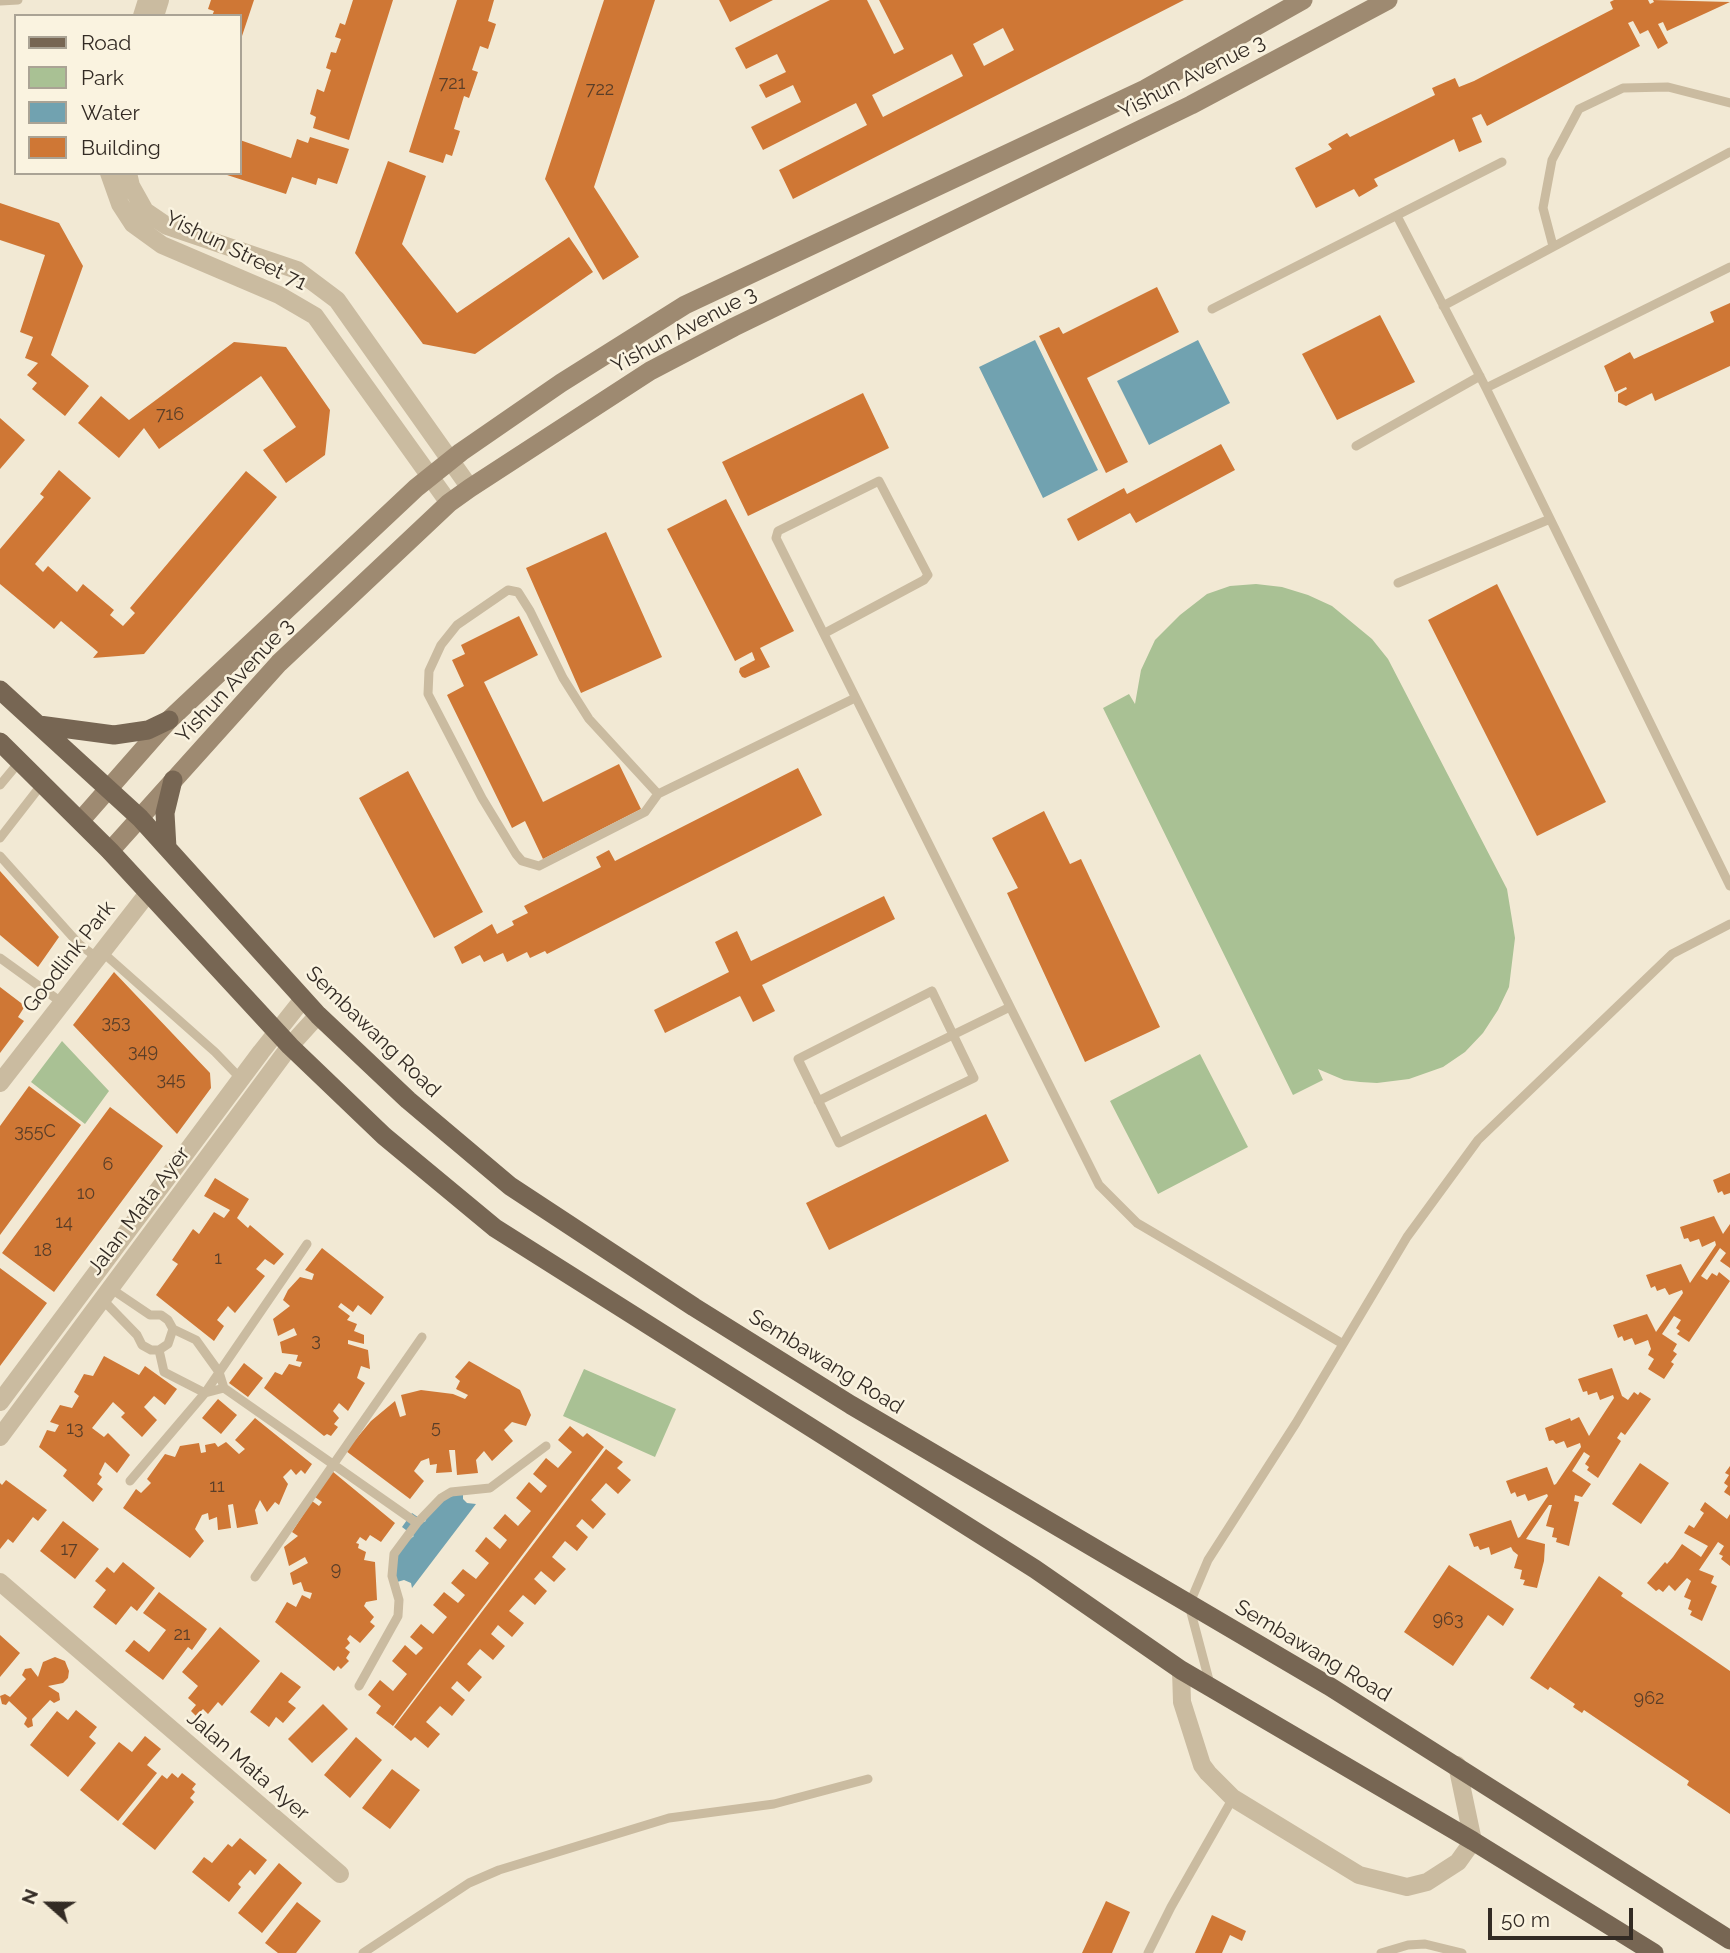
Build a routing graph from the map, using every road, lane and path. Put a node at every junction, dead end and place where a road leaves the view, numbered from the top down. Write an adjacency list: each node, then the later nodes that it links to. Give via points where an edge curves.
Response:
1 (18, 0): 4 (lane)
2 (1303, 0): 20 (main road, Yishun Avenue 3, via 1145,89 685,305)
3 (1388, 0): 22 (main road, Yishun Avenue 3, via 1191,105 650,371)
4 (0, 1)
5 (1730, 103): 11 (lane, via 1668,87 1622,88 1579,109 1552,160 1543,208)
6 (1730, 152): 11 (lane)
7 (1502, 162): 10 (lane)
8 (110, 175): 14 (street, Yishun Street 71, via 133,224 162,245)
9 (128, 175): 13 (street, Yishun Street 71, via 145,211 167,226)
10 (1397, 216): 15 (lane); 16 (lane)
11 (1553, 246): 15 (lane)
12 (1730, 267): 18 (lane)
13 (297, 270): 14 (street); 20 (street, Yishun Street 71, via 337,300)
14 (286, 298): 21 (street, Yishun Street 71, via 315,316)
15 (1443, 306): 17 (lane)
16 (1212, 309)
17 (1480, 376): 18 (lane); 19 (lane)
18 (1486, 388): 24 (lane)
19 (1356, 446)
20 (451, 460): 21 (main road, Yishun Avenue 3); 22 (street, Yishun Street 71)
21 (431, 476): 23 (street, Yishun Street 71); 29 (main road, Yishun Avenue 3)
22 (470, 488): 23 (main road, Yishun Avenue 3)
23 (449, 503): 33 (main road, Yishun Avenue 3, via 279,663)
24 (1550, 519): 25 (lane); 44 (lane)
25 (1398, 583)
26 (825, 633): 26 (lane, via 776,534 879,481 928,575); 28 (lane)
27 (0, 690): 30 (main road, Sembawang Road)
28 (855, 698): 37 (lane); 51 (lane)
29 (169, 720): 30 (main road, via 148,730 114,735); 36 (main road, Yishun Avenue 3)
30 (39, 725): 36 (main road, Sembawang Road)
31 (0, 742): 32 (main road)
32 (20, 761): 34 (main road); 35 (lane)
33 (173, 780): 38 (main road, Yishun Avenue 3); 41 (main road, via 165,813)
34 (42, 784): 39 (main road); 40 (lane)
35 (0, 785)
36 (108, 791): 38 (main road, Sembawang Road); 39 (main road, Yishun Avenue 3)
37 (658, 794): 37 (lane, via 645,812 551,861 539,866 522,861 482,798 428,694 429,671 441,645 457,625 508,590 518,592 589,719)
38 (140, 818): 41 (main road, Sembawang Road); 42 (main road, Yishun Avenue 3)
39 (80, 820): 42 (main road)
40 (0, 838)
41 (167, 848): 49 (main road, Sembawang Road)
42 (110, 851): 45 (main road)
43 (0, 856): 47 (lane, via 79,944)
44 (1730, 886)
45 (148, 893): 47 (street, Goodlink Park); 54 (main road)
46 (1730, 924): 63 (lane, via 1672,954 1478,1140 1407,1237)
47 (98, 954): 50 (street, Goodlink Park); 55 (lane)
48 (0, 958): 50 (lane)
49 (303, 999): 52 (main road, Sembawang Road); 54 (street, Jalan Mata Ayer)
50 (61, 1002): 56 (street, Goodlink Park)
51 (1010, 1007): 53 (lane); 63 (lane, via 1100,1185 1137,1223)
52 (318, 1015): 54 (street, Jalan Mata Ayer); 76 (main road, Sembawang Road, via 408,1100 510,1186 839,1398)
53 (953, 1034): 58 (lane); 58 (lane, via 932,992 799,1059); 58 (lane, via 974,1078 839,1143)
54 (283, 1039): 55 (street, Jalan Mata Ayer); 57 (street, Jalan Mata Ayer); 77 (main road, via 384,1136 495,1228 1035,1569)
55 (241, 1079): 57 (street); 68 (street, Jalan Mata Ayer)
56 (0, 1083)
57 (255, 1093): 60 (street, Jalan Mata Ayer)
58 (817, 1101)
59 (307, 1244): 65 (lane)
60 (106, 1294): 61 (lane, via 150,1315 161,1315); 64 (lane, via 142,1345); 69 (street, Jalan Mata Ayer)
61 (173, 1329): 64 (lane, via 168,1345); 65 (lane, via 196,1340)
62 (422, 1337): 71 (lane)
63 (1343, 1344): 76 (lane, via 1208,1560)
64 (159, 1350): 67 (lane, via 164,1372)
65 (219, 1372): 66 (lane); 67 (lane)
66 (224, 1388): 67 (lane); 71 (lane)
67 (205, 1393): 72 (lane)
68 (0, 1402)
69 (0, 1437)
70 (546, 1446): 73 (lane, via 490,1488 451,1492)
71 (333, 1464): 73 (lane); 74 (lane)
72 (130, 1481)
73 (417, 1523): 78 (lane, via 394,1554 398,1616)
74 (255, 1577)
75 (0, 1582): 84 (street, Jalan Mata Ayer)
76 (1189, 1605): 79 (lane); 80 (main road, Sembawang Road)
77 (1181, 1670): 79 (main road); 82 (street, via 1182,1702 1202,1765)
78 (359, 1686)
79 (1210, 1688): 83 (main road)
80 (1457, 1765): 83 (street); 85 (main road, Sembawang Road)
81 (868, 1779): 86 (lane, via 774,1804 668,1818 499,1870 469,1883)
82 (1233, 1798): 83 (street, via 1359,1875 1407,1887 1427,1882 1458,1862); 87 (lane)
83 (1474, 1841): 90 (main road)
84 (340, 1874)
85 (1730, 1940)
86 (363, 1953)
87 (1148, 1953)
88 (1381, 1953): 89 (lane, via 1425,1944)
89 (1462, 1953)
90 (1654, 1953)

